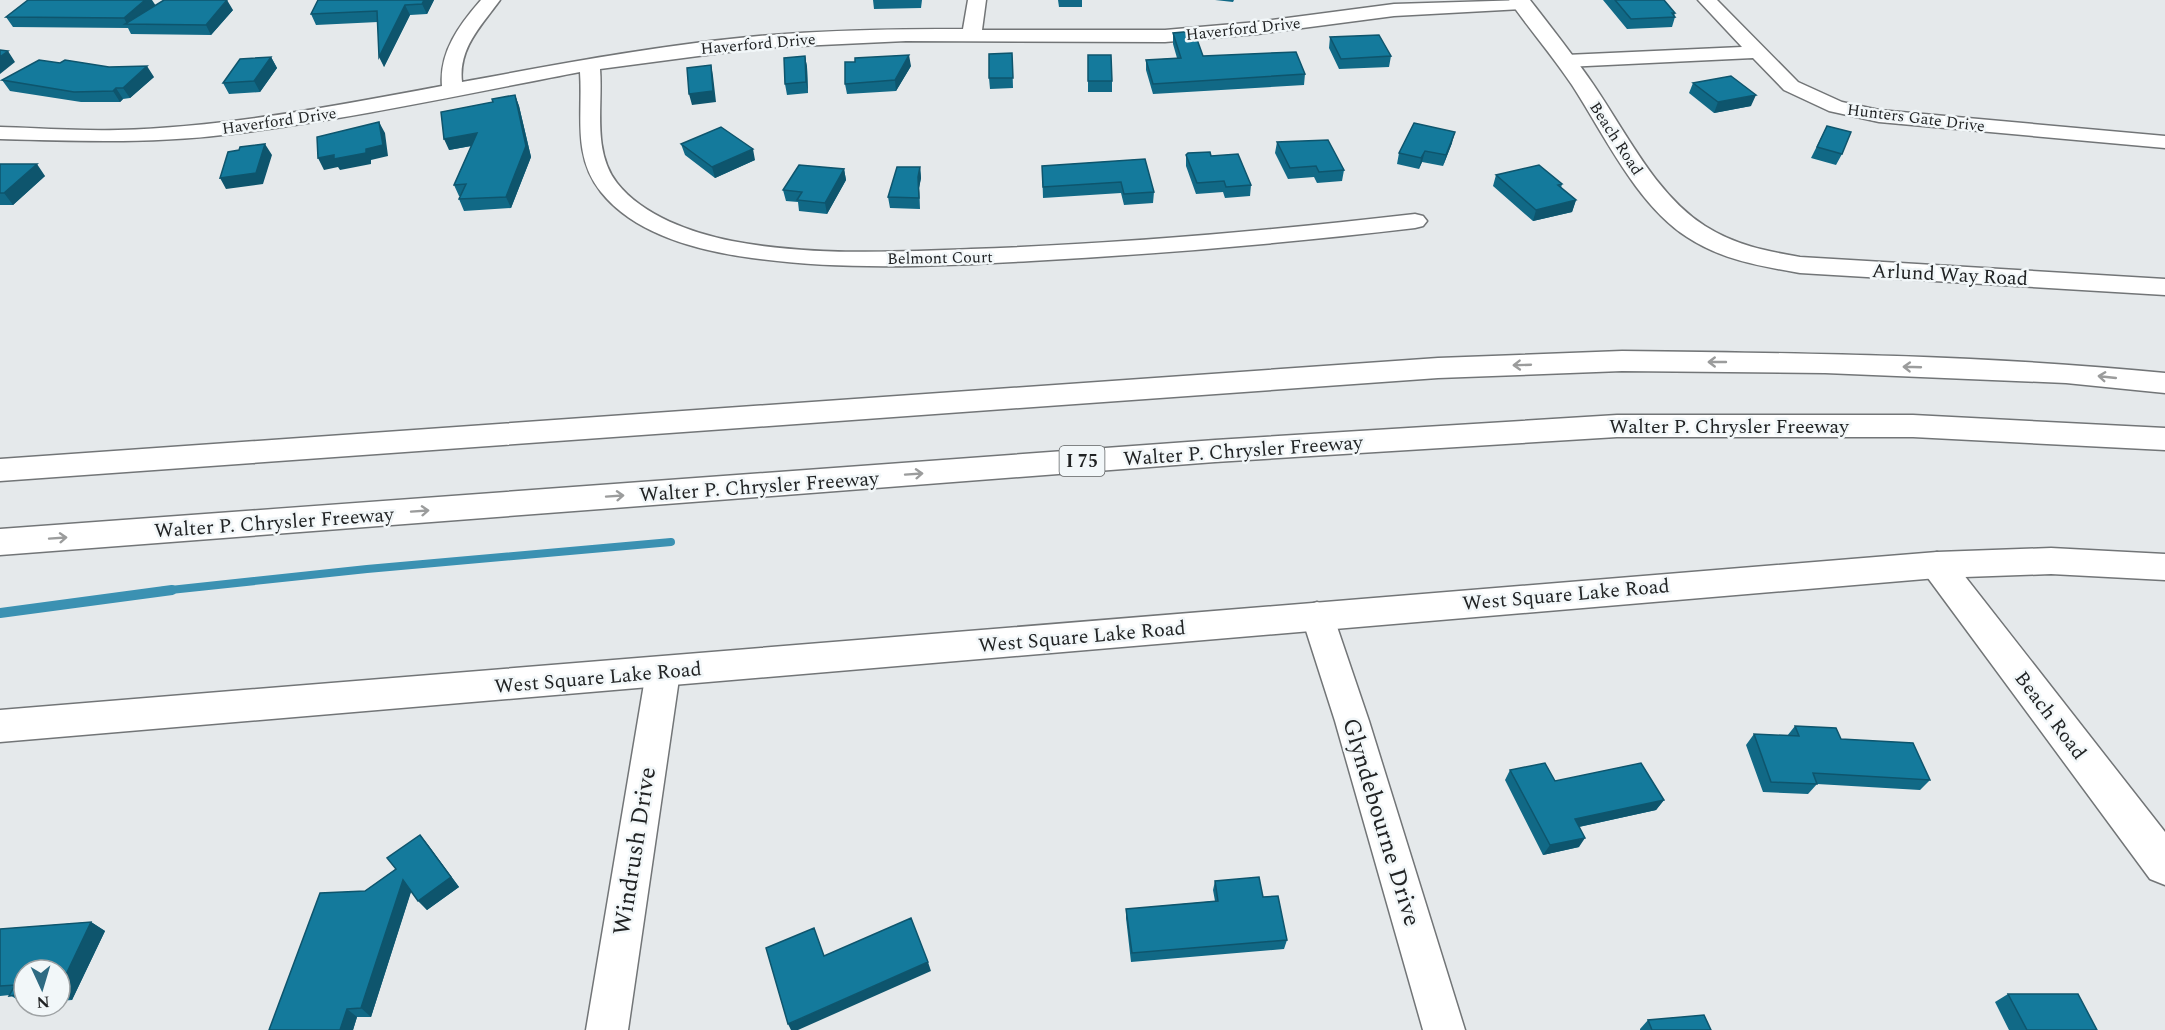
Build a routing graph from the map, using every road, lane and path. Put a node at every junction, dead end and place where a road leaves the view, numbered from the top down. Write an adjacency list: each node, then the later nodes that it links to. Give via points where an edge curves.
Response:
1 (491, 0): 11 (street, via 461,40 452,65)
2 (976, 0): 7 (street)
3 (1318, 0): 6 (street)
4 (1707, 0): 8 (street, Hunters Gate Drive)
5 (1521, 2): 6 (street, Haverford Drive); 9 (main road, Beach Road)
6 (1329, 18): 7 (street, Haverford Drive, via 1165,36)
7 (972, 35): 10 (street, Haverford Drive, via 759,42)
8 (1757, 52): 9 (street); 13 (street, Hunters Gate Drive, via 1791,86 1836,107 1879,116)
9 (1566, 61): 15 (main road, Beach Road, via 1666,207 1704,238)
10 (590, 64): 11 (street, Haverford Drive); 14 (street, Belmont Court, via 592,159 607,186 647,218 692,237 751,251 820,256 980,257)
11 (453, 89): 12 (street, Haverford Drive, via 230,128 118,136)
12 (0, 133)
13 (2165, 142)
14 (1415, 221)
15 (1736, 253): 16 (main road, Arlund Way Road, via 1800,266)
16 (2165, 287)
17 (2165, 383): 19 (main road, one-way to 19, via 2066,373 1825,363 1622,361 1438,368)
18 (2165, 439): 20 (main road, Walter P. Chrysler Freeway / I 75, one-way to 18, via 1617,426 1913,426)
19 (0, 470)
20 (0, 542)
21 (1937, 565): 22 (main road, West Square Lake Road, via 2050,561); 23 (main road, West Square Lake Road); 26 (main road, Beach Road)
22 (2165, 567)
23 (1317, 615): 24 (main road, West Square Lake Road); 28 (street, Glyndebourne Drive)
24 (663, 672): 25 (main road, West Square Lake Road); 27 (street, Windrush Drive)
25 (0, 726)
26 (2165, 865)
27 (607, 1030)
28 (1444, 1030)

